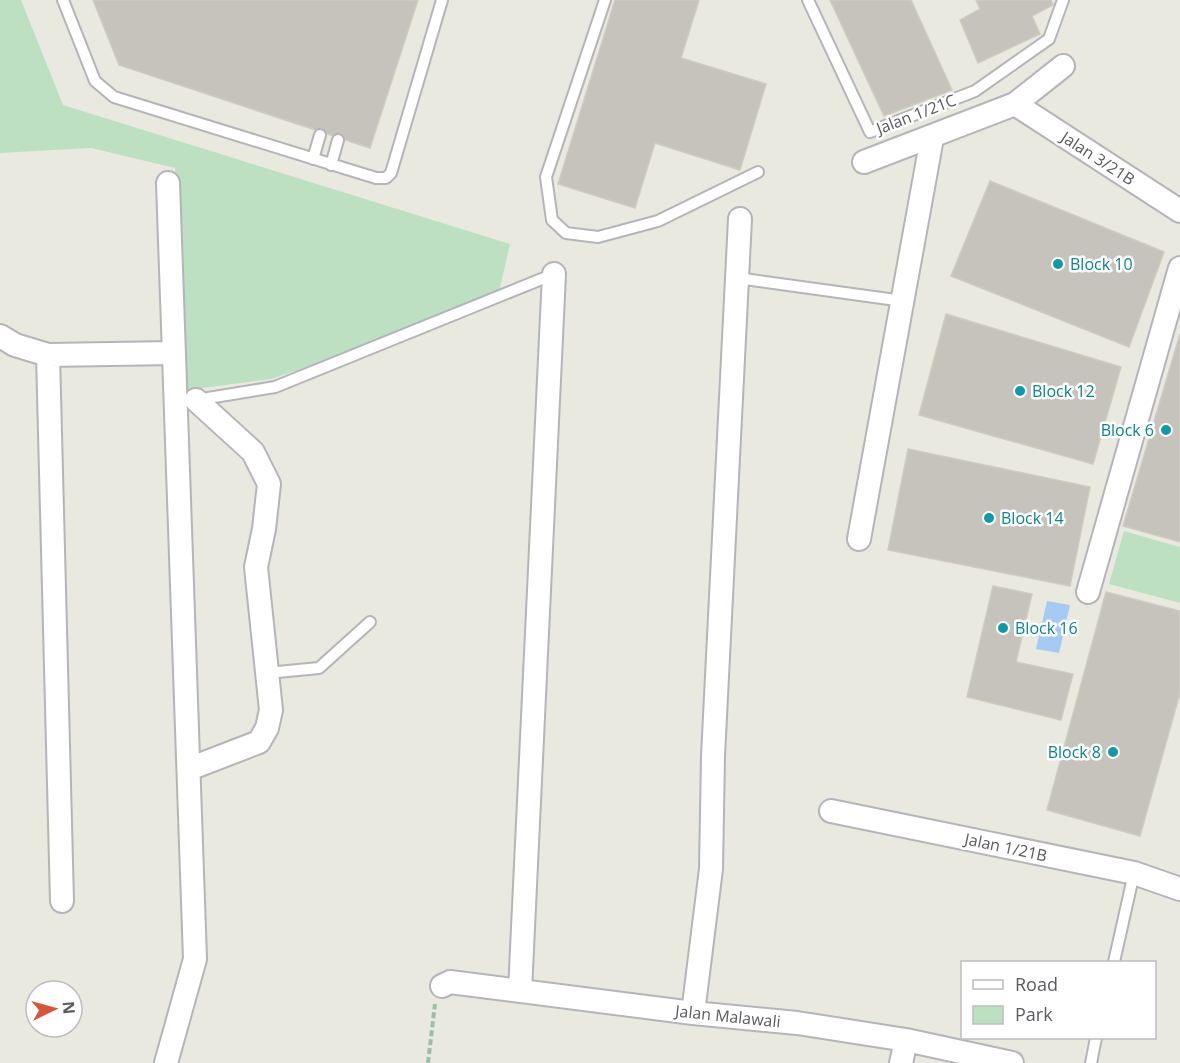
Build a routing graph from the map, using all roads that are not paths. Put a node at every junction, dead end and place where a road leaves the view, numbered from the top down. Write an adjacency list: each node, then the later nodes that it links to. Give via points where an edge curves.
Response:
1 (63, 0): 11 (lane, via 95,81 114,97)
2 (442, 0): 13 (lane, via 391,173 386,178 376,178)
3 (604, 0): 14 (lane, via 546,177 552,220 566,233 598,237 658,221)
4 (808, 0): 5 (lane, Jalan 1/21C, via 870,132 975,92 1049,39)
5 (1062, 0)
6 (1063, 66): 7 (street)
7 (1015, 104): 9 (street); 16 (street, Jalan 3/21B)
8 (320, 135): 11 (lane)
9 (932, 138): 12 (street); 21 (street)
10 (338, 140): 13 (lane)
11 (313, 159): 13 (lane)
12 (864, 162)
13 (331, 165)
14 (758, 172)
15 (168, 183): 23 (street)
16 (1180, 211)
17 (740, 219): 20 (street)
18 (1180, 268): 27 (street)
19 (554, 274): 25 (lane, via 275,387); 37 (street)
20 (737, 278): 21 (lane); 38 (street, via 713,744 711,869)
21 (903, 301): 26 (street)
22 (0, 336): 24 (street)
23 (174, 353): 24 (street); 25 (street)
24 (48, 356): 34 (street)
25 (186, 402): 29 (street, via 254,452 269,484 256,567); 30 (street)
26 (859, 539)
27 (1088, 592)
28 (370, 622): 29 (lane, via 319,668)
29 (267, 673): 30 (street, via 271,710 259,742)
30 (189, 769): 41 (street, via 195,959)
31 (831, 811): 32 (street, Jalan 1/21B)
32 (1134, 873): 33 (street, Jalan 1/21B); 35 (lane)
33 (1180, 889)
34 (62, 901)
35 (1114, 961)
36 (442, 986): 37 (street, Jalan Malawali, via 450,982)
37 (520, 991): 38 (street, Jalan Malawali)
38 (693, 1013): 40 (street, Jalan Malawali, via 797,1023)
39 (1096, 1039): 44 (lane)
40 (906, 1040): 42 (street); 43 (street, Jalan Malawali)
41 (166, 1063)
42 (901, 1063)
43 (1011, 1063)
44 (1091, 1063)

